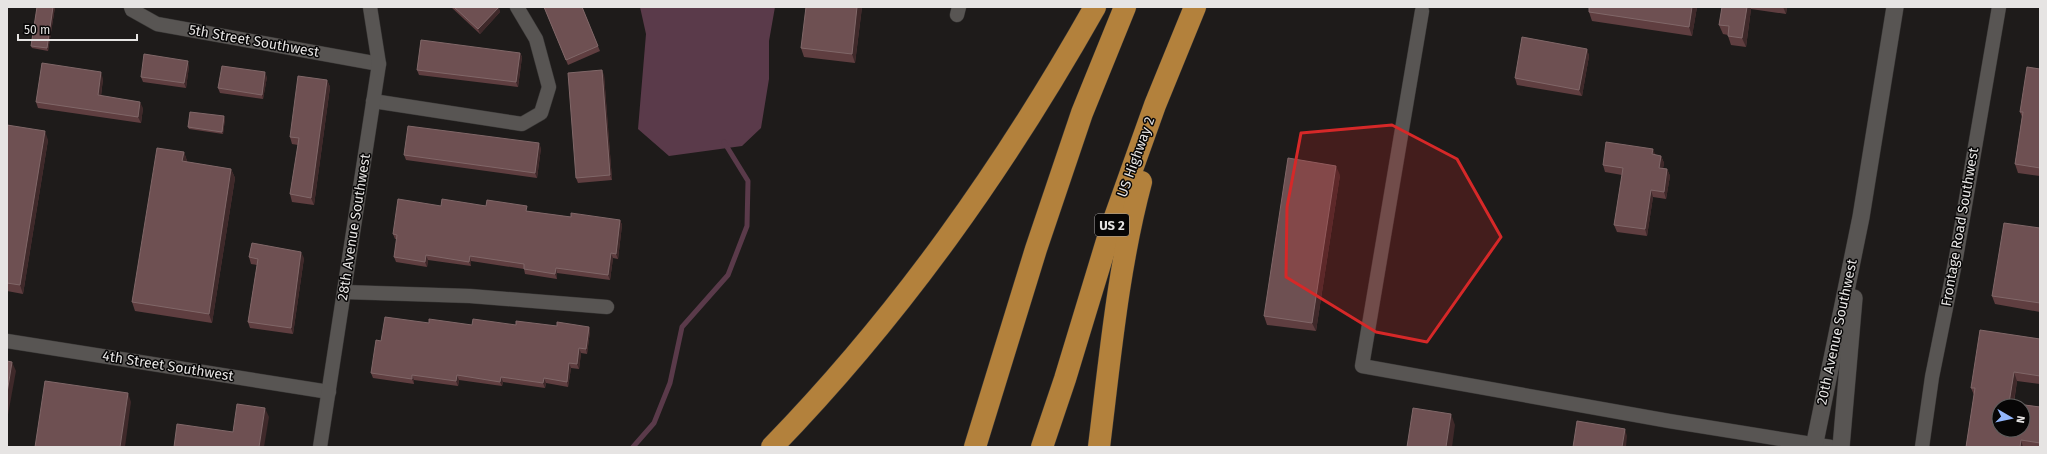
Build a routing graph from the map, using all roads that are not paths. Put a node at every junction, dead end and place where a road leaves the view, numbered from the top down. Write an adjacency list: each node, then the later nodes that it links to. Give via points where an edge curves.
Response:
1 (370, 7): 11 (street, 28th Avenue Southwest)
2 (517, 7): 12 (street, via 536,39 549,87 541,113 522,124)
3 (1095, 7): 20 (highway, via 1063,63 956,229 851,362)
4 (1125, 7): 21 (highway, via 1077,128 1036,249)
5 (1195, 7): 10 (highway, US Highway 2 / US 2)
6 (1895, 7): 13 (street, 20th Avenue Southwest)
7 (1999, 7): 25 (street, Frontage Road Southwest, via 1956,258 1932,377)
8 (131, 8): 11 (street, 5th Street Southwest, via 156,24)
9 (1422, 11): 18 (street, via 1362,366)
10 (1177, 51): 22 (highway, US Highway 2 / US 2, via 1110,231); 23 (highway, via 1134,207 1115,317)
11 (379, 64): 12 (street, 28th Avenue Southwest)
12 (373, 101): 14 (street, 28th Avenue Southwest)
13 (1861, 217): 18 (street, 20th Avenue Southwest); 24 (street, 20th Avenue Southwest)
14 (344, 292): 15 (street, via 470,296); 17 (street, 28th Avenue Southwest)
15 (607, 307)
16 (7, 342): 17 (street, 4th Street Southwest)
17 (329, 392): 19 (street, 28th Avenue Southwest)
18 (1820, 446)
19 (320, 447)
20 (772, 447)
21 (975, 447)
22 (1042, 447)
23 (1100, 447)
24 (1841, 447)
25 (1922, 447)

